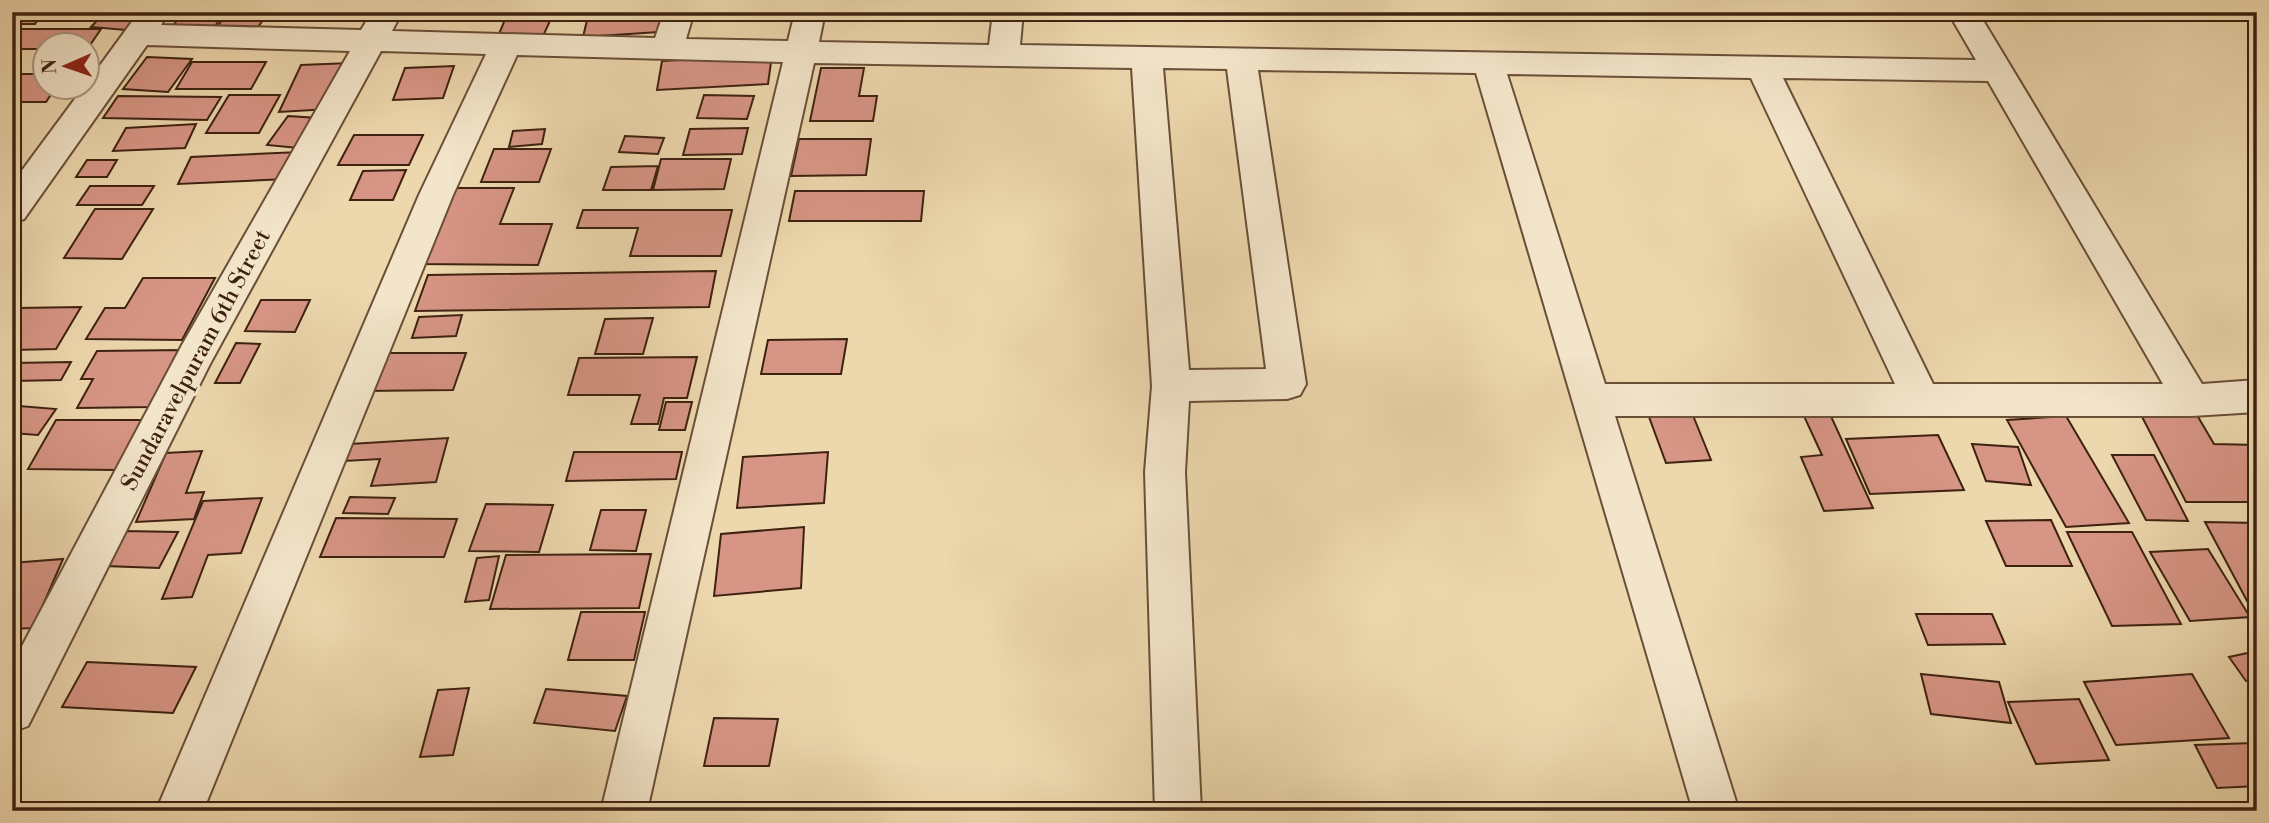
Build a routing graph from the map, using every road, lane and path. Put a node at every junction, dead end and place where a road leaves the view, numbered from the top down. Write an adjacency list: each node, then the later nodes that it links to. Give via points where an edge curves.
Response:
1 (679, 12): 8 (street)
2 (810, 12): 9 (street)
3 (1008, 12): 10 (street)
4 (1963, 12): 15 (street)
5 (147, 23): 6 (street); 16 (street)
6 (378, 27): 7 (street); 22 (street, Sundaravelpuram 6th Street, via 195,356)
7 (506, 45): 8 (street); 23 (street, via 436,195)
8 (667, 49): 9 (street)
9 (801, 52): 10 (street); 24 (street)
10 (1003, 55): 11 (street)
11 (1147, 57): 12 (street); 17 (street)
12 (1241, 58): 13 (street); 17 (street, via 1287,384)
13 (1488, 62): 14 (street); 19 (street)
14 (1762, 66): 15 (street); 20 (street)
15 (1999, 71): 21 (street)
16 (12, 210)
17 (1171, 386): 25 (street, via 1165,472)
18 (2257, 396): 21 (street)
19 (1591, 400): 20 (street); 26 (street)
20 (1922, 400): 21 (street)
21 (2192, 400)
22 (12, 711)
23 (179, 811)
24 (624, 811)
25 (1178, 811)
26 (1716, 811)

